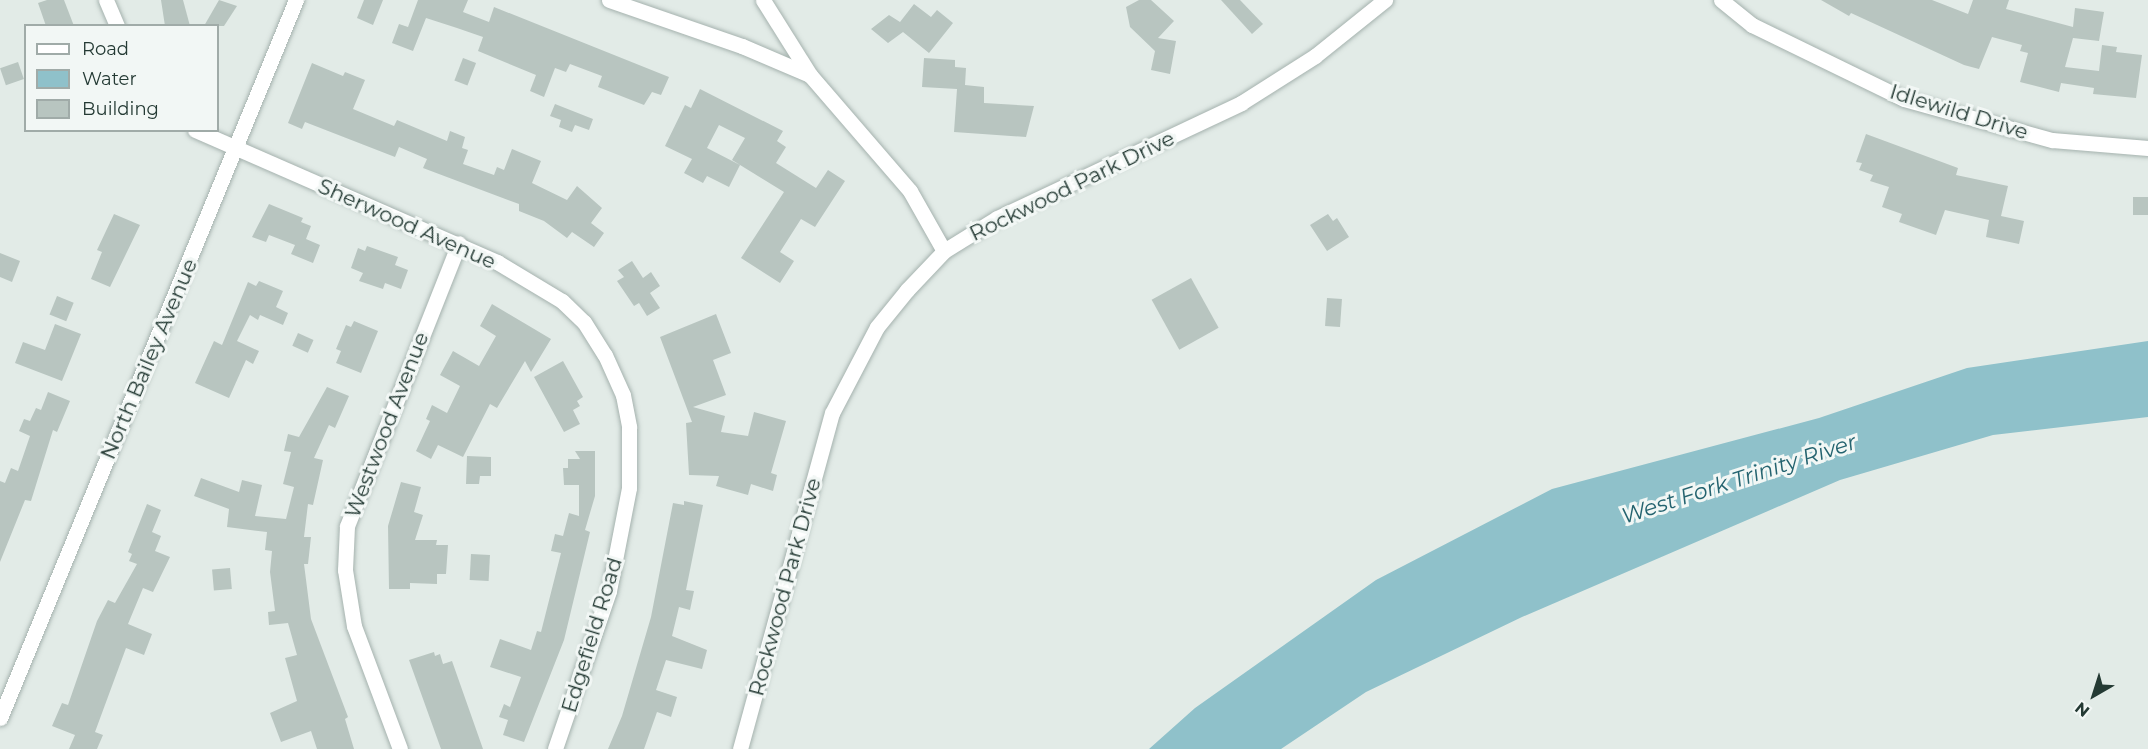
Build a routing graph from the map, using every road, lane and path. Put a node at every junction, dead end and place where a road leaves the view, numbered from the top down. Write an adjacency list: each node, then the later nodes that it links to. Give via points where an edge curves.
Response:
1 (106, 0): 7 (street)
2 (296, 0): 11 (street, North Bailey Avenue)
3 (609, 0): 8 (street, via 742,46)
4 (763, 0): 8 (street)
5 (1385, 0): 13 (street, Rockwood Park Drive, via 1315,56 1241,103 997,218)
6 (1721, 0): 10 (street, Idlewild Drive, via 1752,25 1904,99 2052,140)
7 (116, 24)
8 (810, 75): 13 (street, via 910,191)
9 (199, 132): 11 (street, Sherwood Avenue)
10 (2148, 148)
11 (236, 151): 12 (street, Sherwood Avenue); 15 (street, North Bailey Avenue)
12 (459, 243): 14 (street, Sherwood Avenue, via 562,302 584,322 623,395); 16 (street, Westwood Avenue, via 347,526 345,570 354,626)
13 (944, 251): 18 (street, Rockwood Park Drive, via 877,327 832,413)
14 (631, 448): 17 (street, Edgefield Road, via 629,488 609,591)
15 (1, 714)
16 (400, 749)
17 (555, 749)
18 (741, 749)

